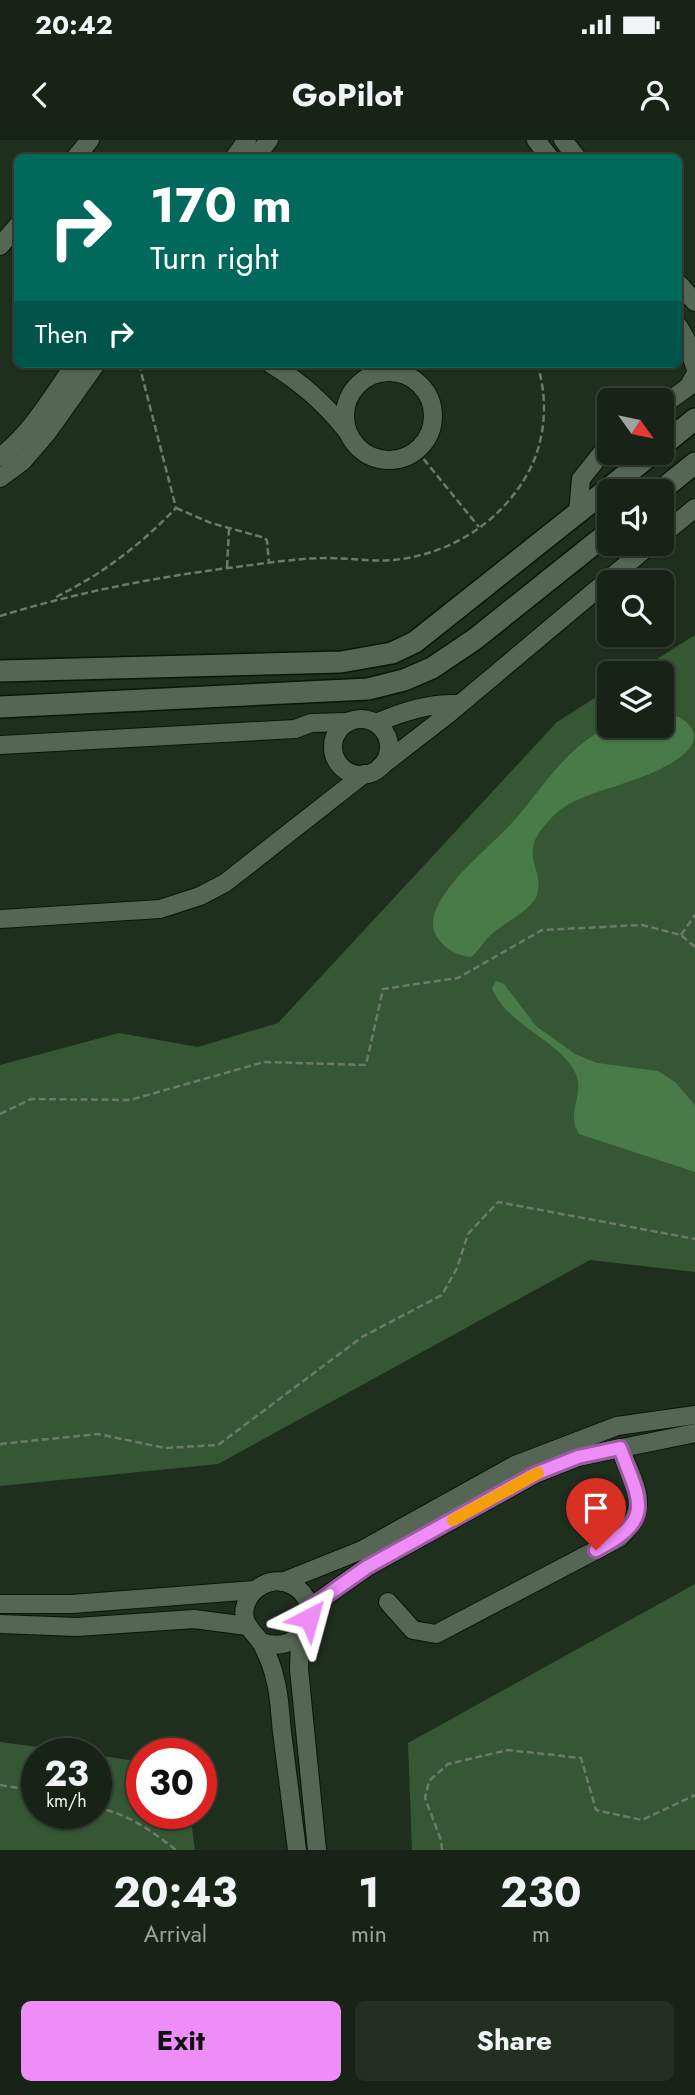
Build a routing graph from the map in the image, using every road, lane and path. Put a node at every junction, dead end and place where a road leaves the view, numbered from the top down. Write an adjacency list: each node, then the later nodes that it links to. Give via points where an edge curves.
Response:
1 (90, 140): 4 (street)
2 (536, 140): 5 (street)
3 (563, 140): 6 (street)
4 (78, 154)
5 (547, 154)
6 (574, 154)
7 (14, 230): 8 (street)
8 (0, 246)
9 (695, 320): 10 (street)
10 (683, 333): 17 (street)
11 (72, 368): 25 (street, via 12,449)
12 (93, 368): 29 (street, via 23,461)
13 (140, 368): 31 (path)
14 (278, 368): 22 (street, via 316,396)
15 (378, 368): 18 (street)
16 (538, 368): 35 (path, via 544,397 536,457 523,485 504,509)
17 (695, 368)
18 (386, 372): 22 (street, via 361,382 353,392 347,404); 24 (street, via 413,378 431,400 432,427)
19 (695, 375): 20 (street)
20 (674, 397)
21 (695, 419): 23 (street)
22 (347, 431): 24 (street, via 364,453 377,459 405,458)
23 (674, 436)
24 (417, 451): 35 (path)
25 (0, 457)
26 (597, 460): 33 (street, via 582,479)
27 (695, 463): 30 (street)
28 (637, 466): 33 (street)
29 (0, 478)
30 (674, 480)
31 (177, 508): 36 (path); 41 (path, via 119,561)
32 (695, 508): 34 (street)
33 (578, 513): 43 (street, via 415,642 392,653 341,662)
34 (674, 525)
35 (480, 528): 39 (path, via 453,545 424,555)
36 (229, 529): 39 (path, via 265,538); 40 (path)
37 (597, 542): 45 (street, via 475,639 425,672 386,686)
38 (636, 556): 44 (street)
39 (269, 564): 40 (path)
40 (227, 568): 41 (path)
41 (51, 600): 42 (path)
42 (0, 616)
43 (0, 671)
44 (457, 704): 47 (street, via 441,703); 52 (street)
45 (0, 707)
46 (347, 722): 47 (street); 48 (street, via 311,723); 49 (street)
47 (376, 723): 52 (street, via 389,745 385,761)
48 (295, 729): 49 (street); 50 (street)
49 (333, 742): 51 (street)
50 (0, 745)
51 (343, 769): 52 (street, via 356,774); 53 (street)
52 (372, 771): 53 (street)
53 (331, 801): 55 (street, via 225,883 200,896 160,908)
54 (695, 915): 56 (path)
55 (0, 919)
56 (681, 935): 57 (path); 58 (path, via 642,925 542,930 458,978 383,989 366,1065 264,1062 130,1100 31,1099)
57 (695, 947)
58 (0, 1114)
59 (695, 1239): 62 (path, via 498,1202 468,1234 442,1295 362,1337 218,1445 165,1448 98,1434)
60 (695, 1415): 64 (street, via 617,1426 515,1465 362,1550)
61 (695, 1433): 63 (street)
62 (0, 1444)
63 (620, 1448): 66 (street, via 639,1500 633,1525 619,1538 436,1634 413,1630); 68 (street, via 578,1457 535,1474 367,1567)
64 (282, 1582): 65 (street, via 262,1584); 68 (street, via 299,1590)
65 (254, 1590): 67 (street, via 72,1604); 70 (street, via 245,1607)
66 (388, 1602)
67 (0, 1604)
68 (309, 1608): 71 (street)
69 (0, 1625): 70 (street, via 77,1627 194,1619)
70 (247, 1626): 72 (street)
71 (300, 1636): 72 (street, via 281,1646); 79 (street, via 299,1669)
72 (261, 1642): 78 (street, via 275,1679)
73 (0, 1785): 74 (path)
74 (21, 1788)
75 (695, 1794): 80 (path, via 642,1820 596,1810 581,1758 508,1750 448,1764 429,1781 425,1798)
76 (112, 1814): 77 (path, via 142,1825)
77 (176, 1850)
78 (297, 1850)
79 (317, 1850)
80 (442, 1850)

